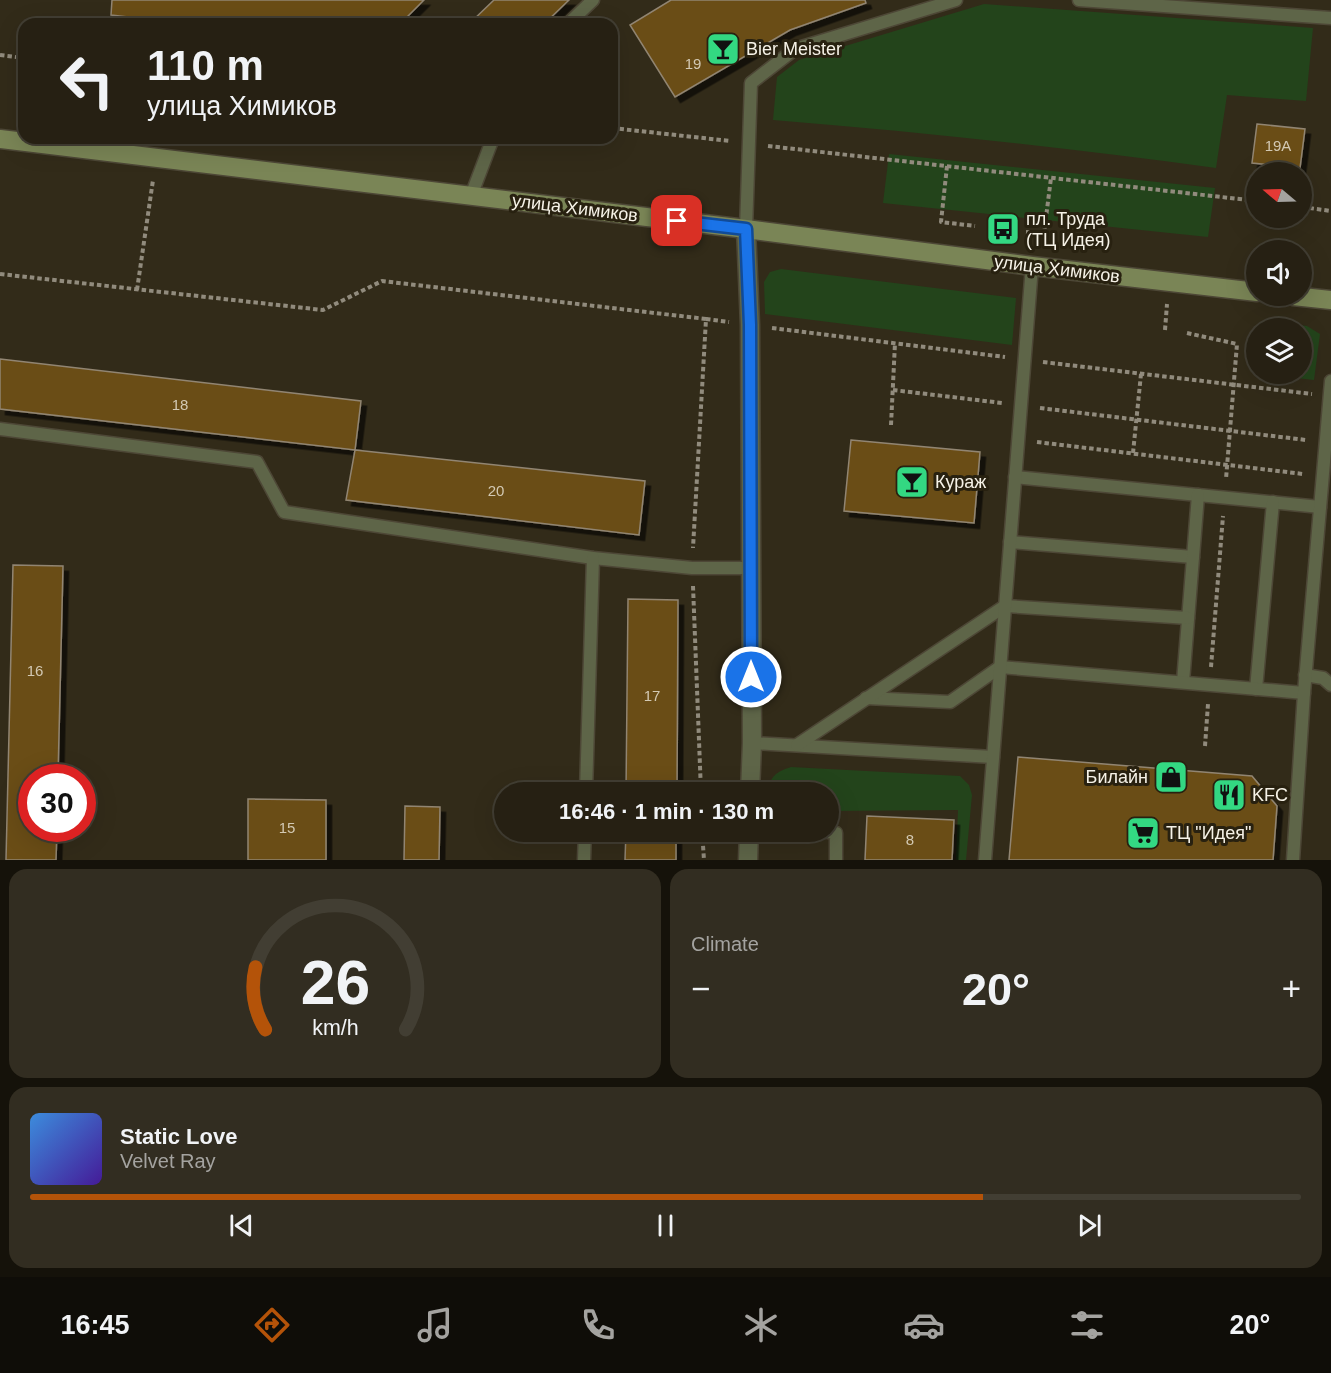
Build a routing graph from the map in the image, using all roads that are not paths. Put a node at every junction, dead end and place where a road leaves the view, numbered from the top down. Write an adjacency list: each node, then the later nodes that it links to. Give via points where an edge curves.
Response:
1 (593, 0): 4 (lane)
2 (957, 0): 11 (lane, via 795,49 751,83)
3 (1079, 0): 5 (lane)
4 (574, 18)
5 (1331, 18)
6 (0, 139): 7 (street, улица Химиков)
7 (18, 141)
8 (41, 144): 10 (street, улица Химиков)
9 (491, 144): 10 (lane)
10 (471, 196): 11 (street, улица Химиков)
11 (746, 229): 12 (street, улица Химиков); 25 (street)
12 (1032, 266): 13 (street, улица Химиков); 18 (lane)
13 (1246, 291)
14 (1312, 298): 15 (street)
15 (1331, 300)
16 (1331, 381): 21 (lane)
17 (0, 429): 24 (lane, via 257,462 284,512)
18 (1015, 477): 19 (lane); 22 (lane)
19 (1198, 495): 20 (lane); 23 (lane)
20 (1273, 502): 21 (lane); 32 (lane)
21 (1320, 507): 29 (lane)
22 (1010, 542): 23 (lane); 26 (lane)
23 (1193, 557): 27 (lane)
24 (593, 558): 25 (lane, via 692,568); 38 (lane)
25 (751, 568): 35 (street)
26 (1005, 606): 27 (lane); 28 (lane); 34 (lane)
27 (1188, 618): 30 (lane)
28 (1000, 667): 30 (lane); 34 (lane, via 950,702); 37 (lane)
29 (1305, 675): 31 (lane, via 1323,678); 33 (lane)
30 (1183, 682): 32 (lane)
31 (1331, 685)
32 (1256, 688): 33 (lane)
33 (1304, 693): 47 (lane)
34 (867, 698): 36 (lane)
35 (752, 743): 36 (lane); 39 (street)
36 (797, 745): 37 (lane)
37 (993, 757): 46 (lane)
38 (586, 782)
39 (750, 782)
40 (585, 842): 43 (lane)
41 (749, 842): 44 (street)
42 (836, 842): 45 (lane)
43 (584, 860)
44 (748, 860)
45 (836, 860)
46 (984, 860)
47 (1293, 860)

